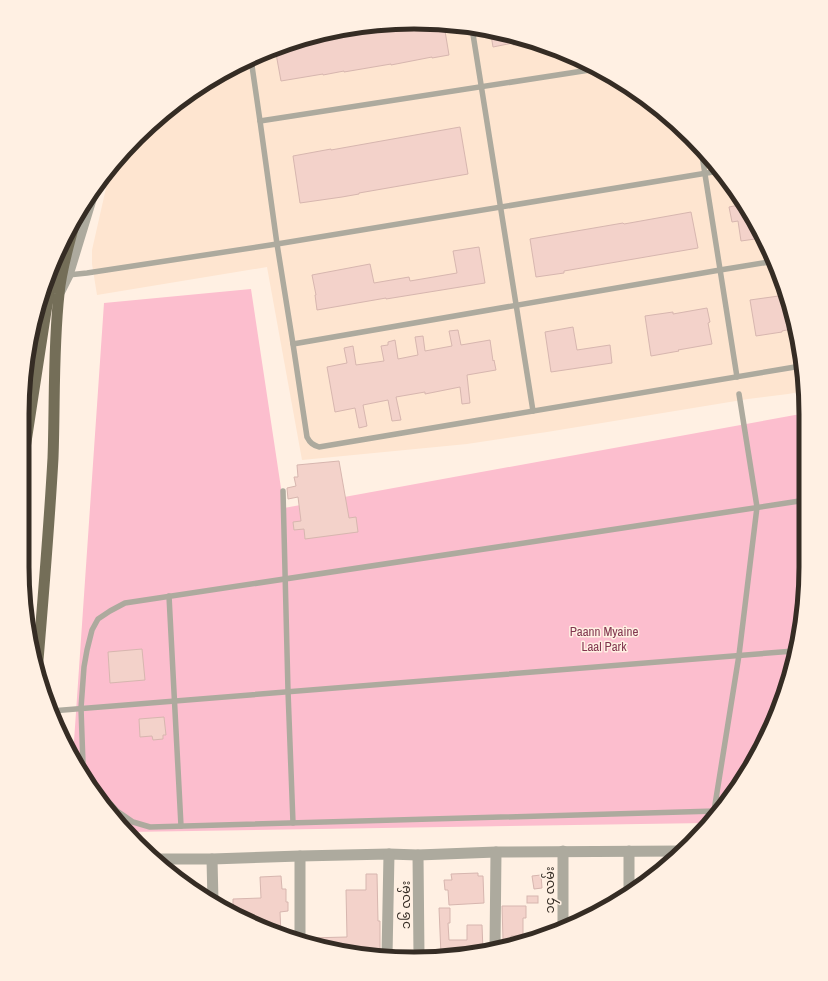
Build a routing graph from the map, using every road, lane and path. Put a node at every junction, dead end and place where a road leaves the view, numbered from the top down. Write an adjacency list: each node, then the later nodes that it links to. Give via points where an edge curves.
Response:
1 (473, 33): 4 (lane)
2 (252, 65): 5 (lane)
3 (587, 70): 4 (lane)
4 (482, 86): 5 (lane); 9 (lane)
5 (260, 121): 11 (lane)
6 (703, 160): 8 (lane)
7 (712, 171): 8 (lane)
8 (705, 173): 9 (lane); 14 (lane)
9 (501, 207): 11 (lane); 18 (lane)
10 (88, 210): 15 (street)
11 (277, 244): 15 (lane); 21 (lane)
12 (68, 246): 17 (main road)
13 (768, 263): 14 (lane)
14 (720, 270): 18 (lane); 23 (lane)
15 (68, 275): 17 (street)
16 (50, 287): 19 (main road)
17 (59, 294): 19 (main road); 33 (main road, via 50,508)
18 (516, 305): 21 (lane); 25 (lane)
19 (46, 311): 20 (main road); 26 (main road)
20 (38, 329)
21 (293, 344): 25 (lane, via 307,437 314,446 327,446)
22 (796, 367): 23 (lane)
23 (737, 377): 25 (lane)
24 (739, 394): 29 (lane)
25 (532, 411)
26 (29, 422)
27 (283, 491): 30 (lane)
28 (799, 501): 29 (lane)
29 (757, 507): 30 (lane); 34 (lane)
30 (285, 579): 31 (lane); 35 (lane)
31 (170, 596): 36 (lane); 37 (lane, via 126,603 98,619 86,650)
32 (790, 651): 34 (lane)
33 (39, 653)
34 (739, 655): 35 (lane); 41 (lane)
35 (288, 691): 36 (lane); 43 (lane)
36 (174, 700): 37 (lane); 44 (lane)
37 (81, 708): 38 (lane); 39 (lane)
38 (57, 710)
39 (83, 763)
40 (111, 804): 44 (lane, via 133,822 150,826)
41 (716, 805)
42 (711, 811): 43 (lane)
43 (293, 823): 44 (lane)
44 (181, 826)
45 (563, 851): 46 (street); 48 (street); 56 (street, ၁၄ လမ်း)
46 (629, 851): 47 (street); 54 (street)
47 (673, 851)
48 (496, 852): 50 (street); 58 (street)
49 (389, 854): 50 (street); 51 (street); 59 (street)
50 (418, 855): 60 (street, ၁၆ လမ်း)
51 (300, 856): 53 (street); 57 (street)
52 (164, 859): 53 (street)
53 (212, 859): 55 (street)
54 (629, 886)
55 (213, 895)
56 (563, 922)
57 (300, 935)
58 (495, 944)
59 (387, 951)
60 (419, 952)

